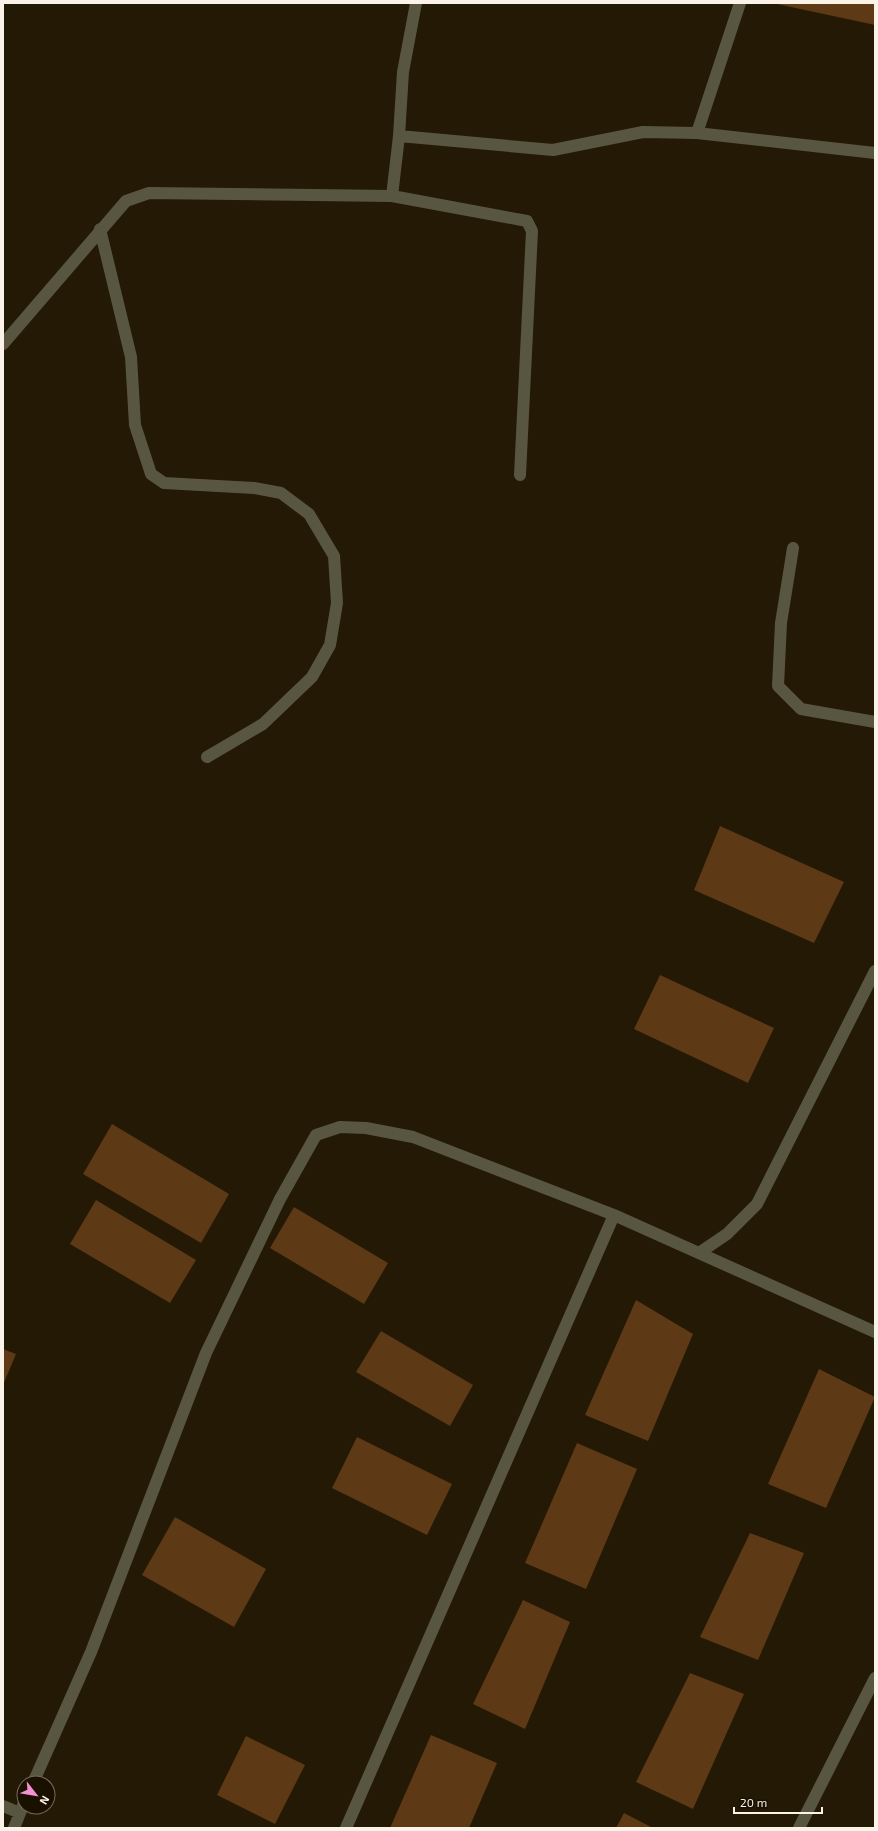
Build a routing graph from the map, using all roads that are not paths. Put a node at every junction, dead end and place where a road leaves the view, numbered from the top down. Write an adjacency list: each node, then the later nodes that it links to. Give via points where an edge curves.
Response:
1 (416, 3): 4 (street, via 402,72)
2 (740, 3): 3 (street)
3 (697, 133): 4 (street, via 643,132 554,150); 5 (street)
4 (399, 136): 6 (street)
5 (875, 153)
6 (392, 196): 7 (street, via 149,193 126,201); 9 (street, via 527,221 532,231)
7 (100, 229): 8 (street); 12 (street, via 130,357 135,425 151,474 164,483 254,488 281,493 309,514 334,556 337,603 330,645 312,677 263,724)
8 (3, 344)
9 (520, 475)
10 (793, 548): 11 (street, via 781,622 778,686 801,709)
11 (875, 722)
12 (207, 757)
13 (875, 971): 15 (street, via 757,1204 728,1234)
14 (614, 1215): 15 (street); 18 (street, via 413,1137 366,1128 340,1128 316,1135 280,1199 206,1353 90,1652); 23 (street)
15 (699, 1253): 16 (street)
16 (875, 1332)
17 (875, 1678): 24 (street)
18 (36, 1775)
19 (3, 1806): 20 (street)
20 (16, 1807)
21 (19, 1815): 22 (street)
22 (14, 1828)
23 (346, 1828)
24 (799, 1828)

